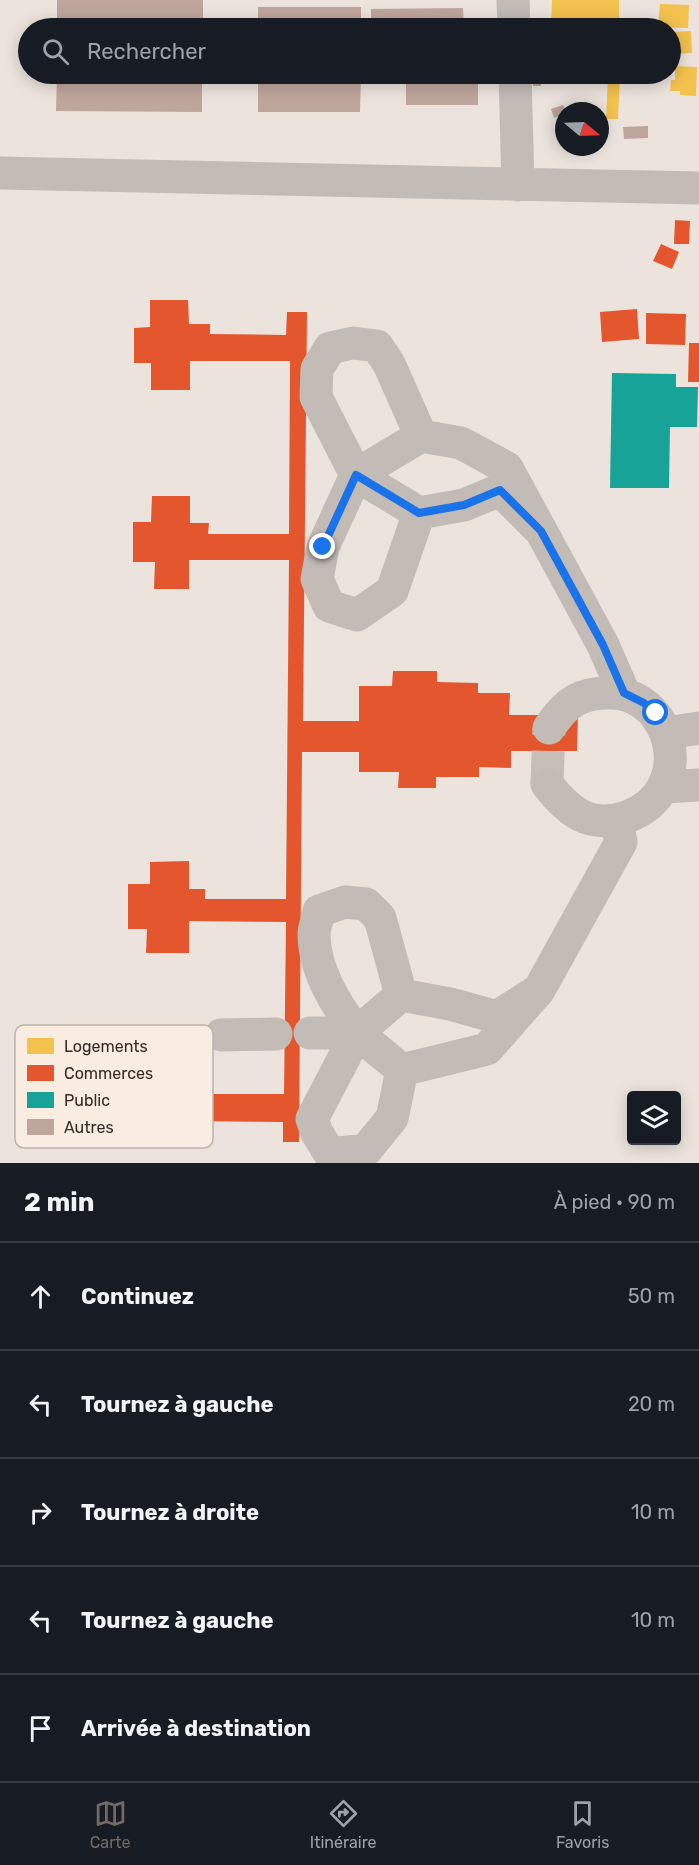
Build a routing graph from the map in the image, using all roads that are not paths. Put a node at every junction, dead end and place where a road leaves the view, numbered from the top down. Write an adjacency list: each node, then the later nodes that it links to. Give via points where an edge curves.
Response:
1 (513, 0): 2 (street)
2 (514, 18)
3 (515, 84): 5 (street)
4 (0, 173): 5 (street)
5 (518, 185): 6 (street)
6 (699, 188)
7 (421, 436): 8 (street); 8 (street, via 377,346 353,343 330,348 318,369 316,397); 10 (street, via 461,442 507,468)
8 (356, 475): 9 (street); 9 (street, via 323,547 317,579 329,606 357,615 392,591)
9 (419, 513): 10 (street, via 464,505 500,490)
10 (541, 531): 11 (street, via 603,645)
11 (624, 693): 12 (street, via 594,692 574,700 560,711); 14 (street, via 656,713)
12 (549, 728)
13 (699, 728): 14 (street)
14 (667, 733): 17 (street, via 671,762)
15 (547, 784): 18 (street, via 581,815)
16 (699, 785): 17 (street)
17 (663, 787): 18 (street, via 638,813)
18 (616, 820): 19 (street, via 621,842)
19 (539, 990): 20 (street, via 497,1017); 25 (street, via 487,1049)
20 (401, 995): 22 (street); 22 (street, via 380,918 366,904 345,902 319,911 314,933 317,962 340,1010)
21 (310, 1033): 22 (street)
22 (357, 1033): 25 (street); 25 (street, via 312,1119 330,1154 366,1150 392,1118)
23 (276, 1034): 24 (street)
24 (221, 1035)
25 (402, 1070)

